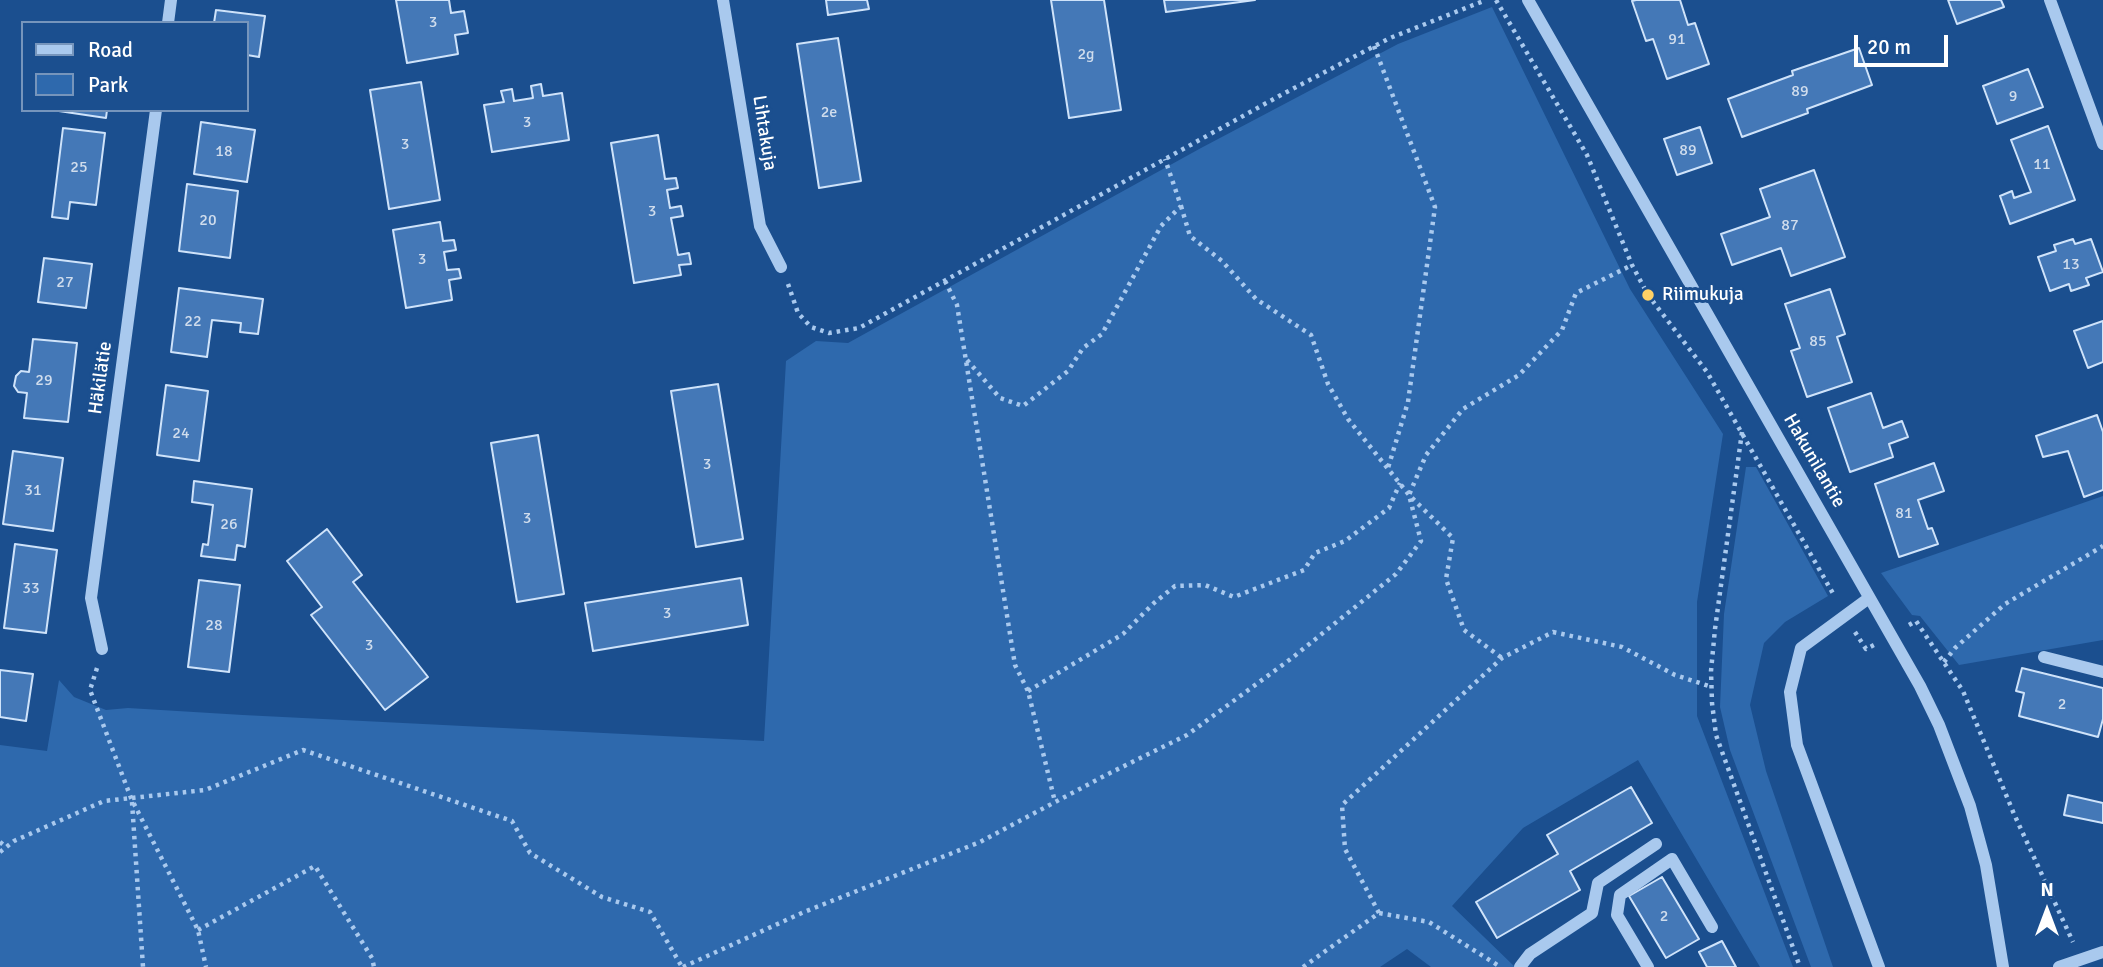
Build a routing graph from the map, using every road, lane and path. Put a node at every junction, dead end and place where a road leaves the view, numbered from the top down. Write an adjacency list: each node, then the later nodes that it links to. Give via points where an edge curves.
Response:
1 (171, 0): 7 (street)
2 (723, 0): 14 (street, Lihtakuja, via 760,226)
3 (1486, 0): 8 (path)
4 (1496, 0): 13 (path, via 1587,155)
5 (1528, 0): 23 (street, Hakunilantie)
6 (2050, 0): 10 (street)
7 (168, 21)
8 (1374, 46): 11 (path); 18 (path, via 1435,207 1408,402)
9 (156, 112): 26 (street, Häkilätie, via 92,598)
10 (2103, 145)
11 (1165, 159): 12 (path); 15 (path)
12 (1181, 206): 16 (path, via 1161,226 1102,334 1083,348 1068,371 1023,406 1000,398); 18 (path, via 1190,236 1222,261 1256,299 1311,335 1341,407)
13 (1632, 265): 17 (path); 20 (path, via 1576,293 1562,330 1519,375 1463,409 1426,455)
14 (781, 267): 15 (path, via 798,313 811,327 829,333 859,328)
15 (945, 281): 16 (path, via 957,306)
16 (966, 359): 33 (path, via 1015,666)
17 (1742, 431): 22 (path); 32 (path, via 1715,629)
18 (1388, 469): 19 (path)
19 (1400, 483): 20 (path); 33 (path, via 1389,508 1345,541 1315,553 1304,570 1234,597 1205,585 1175,586 1123,634)
20 (1409, 495): 29 (path, via 1452,538 1446,579 1464,630); 35 (path, via 1421,541 1396,574 1187,736)
21 (2103, 546): 30 (path, via 2005,604)
22 (1833, 594)
23 (1869, 598): 54 (street, via 1801,648 1790,692 1797,745); 55 (street, Hakunilantie, via 1939,725 1970,806 1986,866)
24 (1916, 621): 30 (path)
25 (1859, 638): 27 (path)
26 (102, 649): 34 (path, via 90,690)
27 (1867, 649)
28 (2044, 657): 31 (street)
29 (1502, 658): 32 (path, via 1553,632 1622,646 1675,676); 40 (path, via 1342,806 1345,849)
30 (1944, 662): 43 (path, via 1963,691)
31 (2103, 672)
32 (1712, 687): 53 (path, via 1716,736)
33 (1028, 691): 35 (path)
34 (131, 798): 38 (path, via 104,801); 42 (path); 45 (path); 48 (path, via 205,790 303,750 512,821 530,853 602,897 650,912)
35 (1055, 802): 48 (path, via 980,842 804,912)
36 (0, 842): 38 (path)
37 (1656, 844): 51 (street, via 1598,883 1592,913 1530,954)
38 (6, 847): 39 (path)
39 (0, 852)
40 (1379, 913): 49 (path); 50 (path, via 1429,922)
41 (1712, 926): 52 (street, via 1672,859 1620,895 1617,915)
42 (198, 930): 46 (path); 47 (path, via 315,866)
43 (2073, 942)
44 (2103, 952): 56 (street)
45 (143, 967)
46 (206, 967)
47 (374, 967)
48 (682, 967)
49 (1303, 967)
50 (1500, 967)
51 (1520, 967)
52 (1648, 967)
53 (1800, 967)
54 (1879, 967)
55 (2003, 967)
56 (2059, 967)

